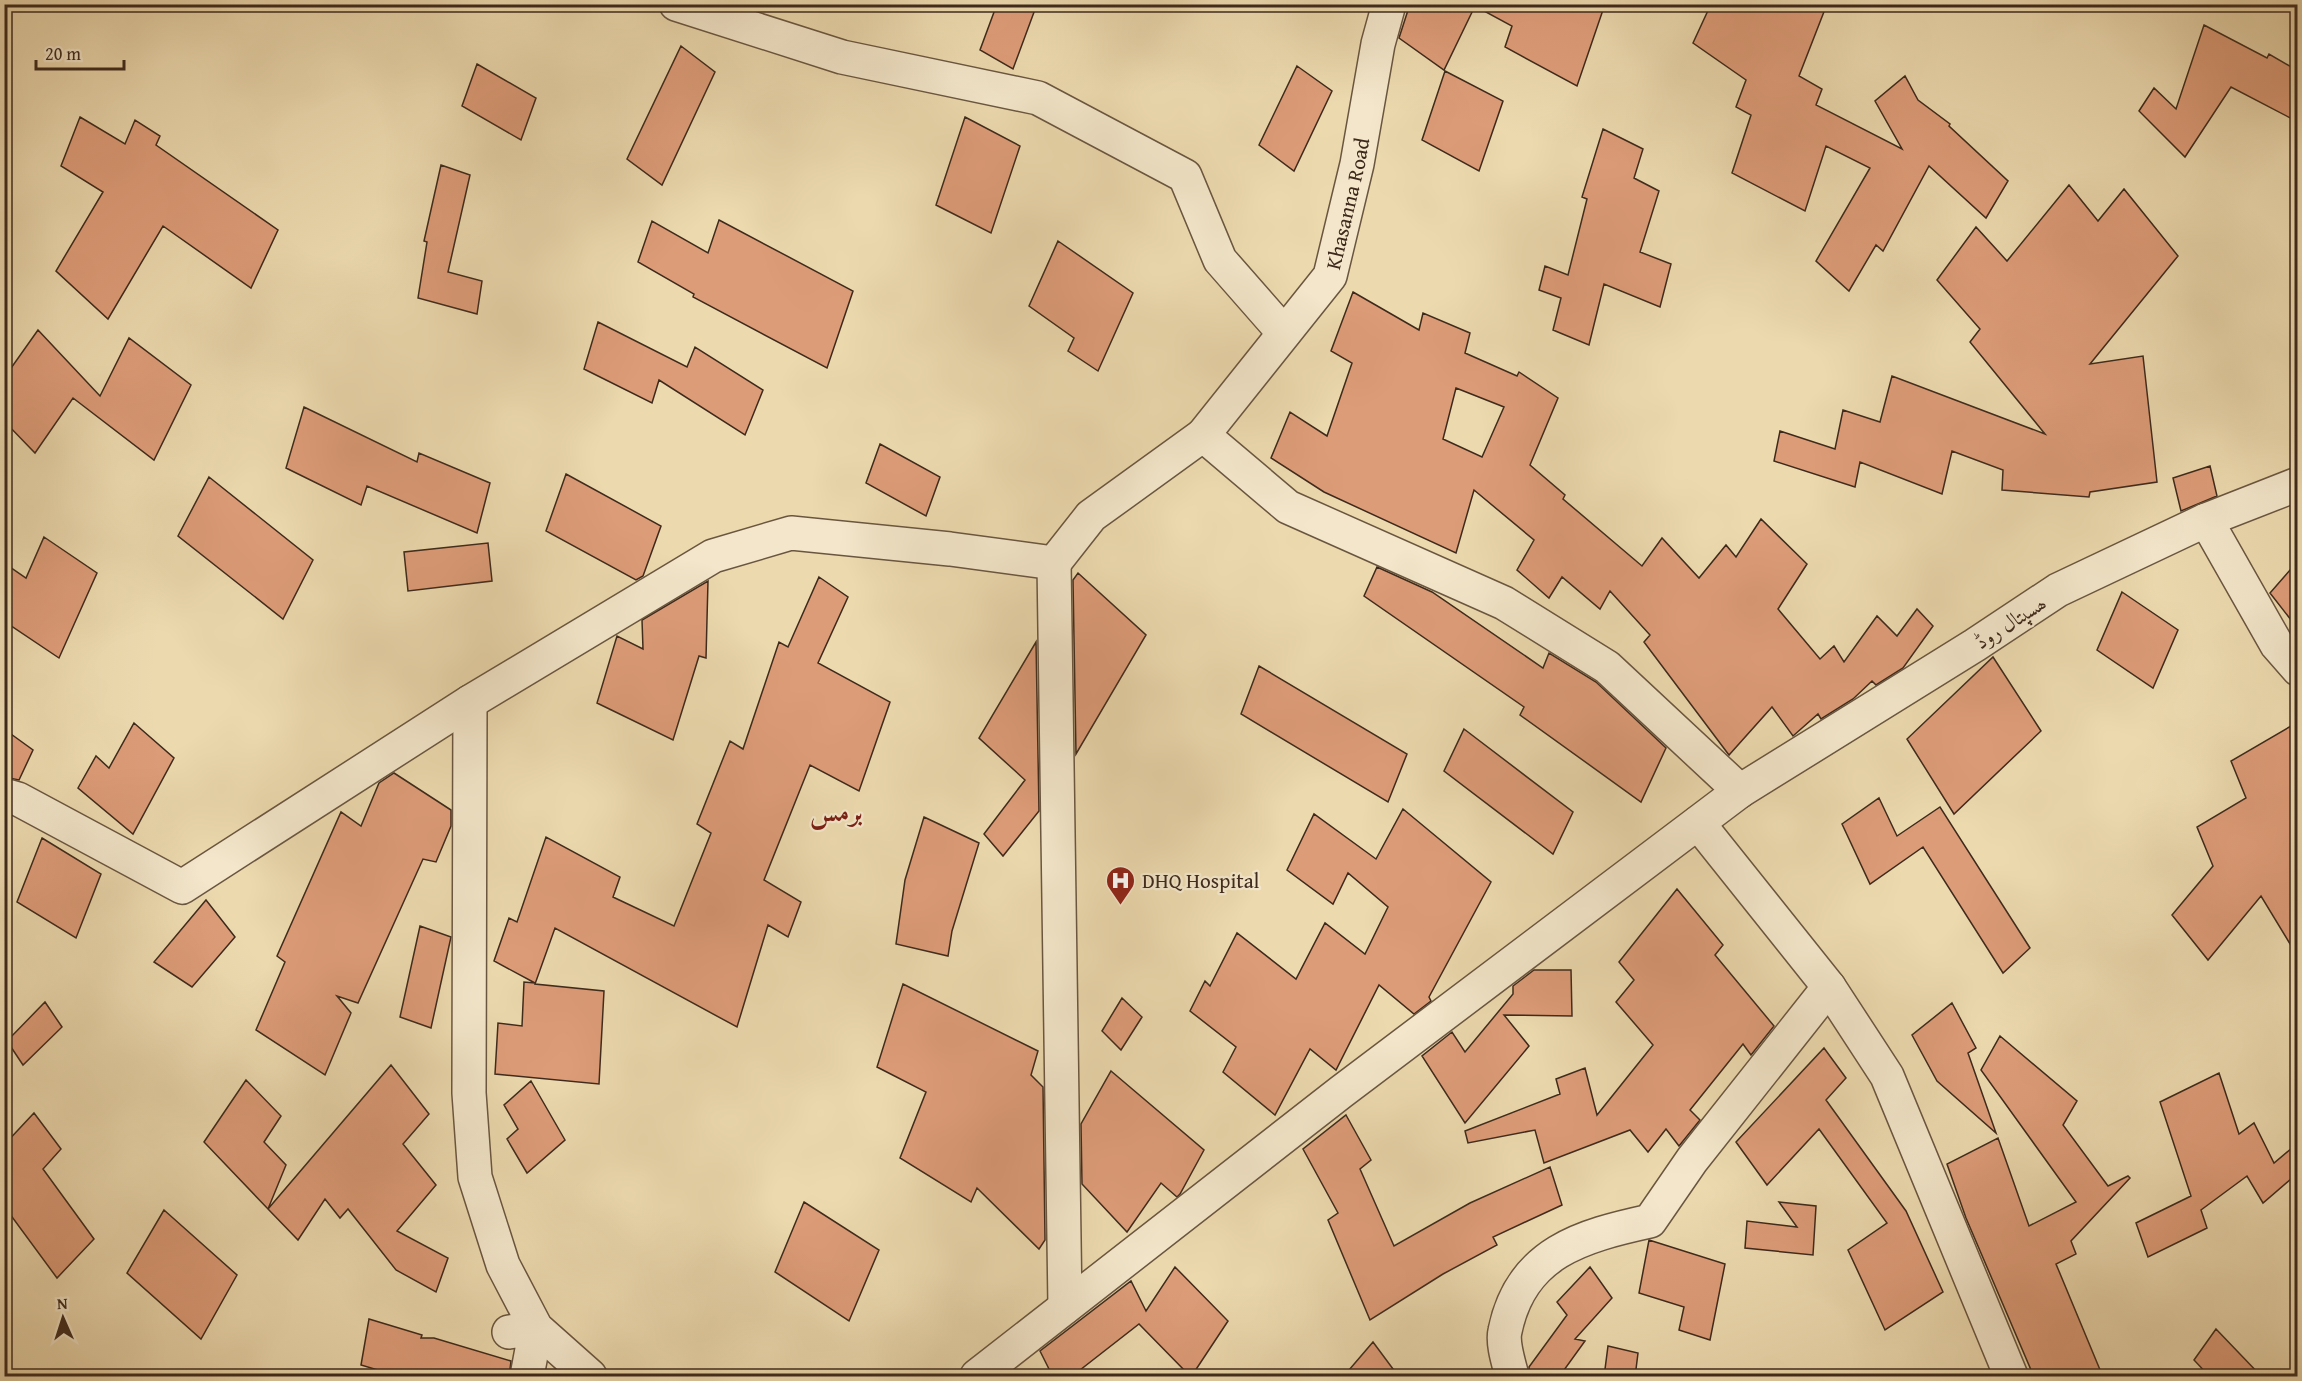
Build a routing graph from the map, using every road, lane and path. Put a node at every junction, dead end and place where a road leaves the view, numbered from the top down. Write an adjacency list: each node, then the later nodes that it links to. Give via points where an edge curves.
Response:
1 (676, 4): 3 (street, via 842,57 1038,98 1185,176 1220,260)
2 (1389, 4): 3 (street, Khasanna Road, via 1377,44 1357,164 1330,276)
3 (1284, 333): 4 (street, Khasanna Road)
4 (1203, 435): 7 (street, Khasanna Road, via 1091,516); 10 (street, via 1288,507 1504,603 1607,667)
5 (2298, 484): 6 (street, ھسپتال روڈ)
6 (2206, 520): 8 (street, via 2277,645); 10 (street, ھسپتال روڈ, via 2058,590)
7 (1054, 563): 9 (street, via 791,533 713,556); 14 (street)
8 (2298, 669)
9 (471, 702): 11 (street, via 182,887); 15 (street, via 469,1093 476,1177)
10 (1740, 791): 12 (street, ھسپتال روڈ)
11 (4, 795)
12 (1698, 823): 13 (street); 14 (street, ھسپتال روڈ, via 1350,1085)
13 (1829, 987): 19 (street, via 1692,1160 1650,1221 1600,1232 1559,1249 1523,1283 1504,1332); 20 (street, via 1887,1076)
14 (1065, 1307): 16 (street, ھسپتال روڈ)
15 (522, 1330): 17 (street); 18 (street)
16 (991, 1373)
17 (527, 1377)
18 (590, 1377)
19 (1512, 1377)
20 (2011, 1377)

